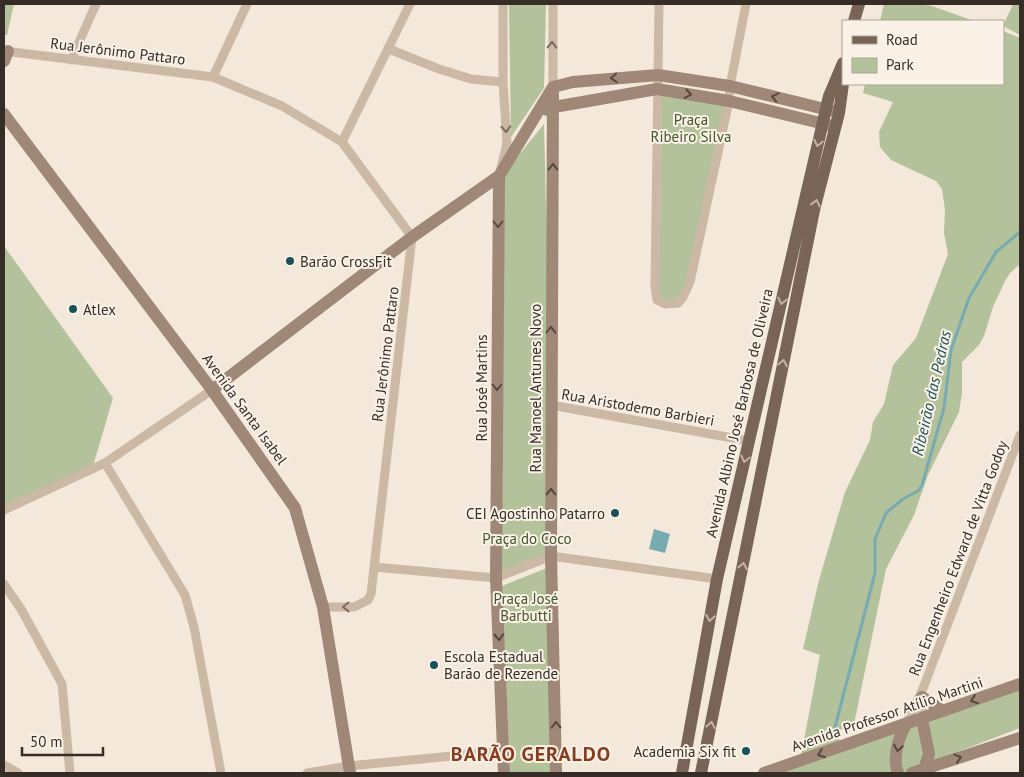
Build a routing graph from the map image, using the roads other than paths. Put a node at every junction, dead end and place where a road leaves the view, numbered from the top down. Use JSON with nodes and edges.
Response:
{"nodes":[{"id":1,"x":96,"y":4,"type":"edge"},
{"id":2,"x":247,"y":4,"type":"edge"},
{"id":3,"x":410,"y":4,"type":"edge"},
{"id":4,"x":503,"y":4,"type":"edge"},
{"id":5,"x":553,"y":4,"type":"edge"},
{"id":6,"x":659,"y":4,"type":"edge"},
{"id":7,"x":746,"y":4,"type":"edge"},
{"id":8,"x":859,"y":4,"type":"edge"},
{"id":9,"x":854,"y":20,"type":"edge"},
{"id":10,"x":389,"y":49,"type":"junction"},
{"id":11,"x":5,"y":54,"type":"edge"},
{"id":12,"x":71,"y":60,"type":"junction"},
{"id":13,"x":842,"y":65,"type":"edge"},
{"id":14,"x":658,"y":75,"type":"junction"},
{"id":15,"x":213,"y":77,"type":"junction"},
{"id":16,"x":504,"y":82,"type":"junction"},
{"id":17,"x":843,"y":85,"type":"edge"},
{"id":18,"x":730,"y":86,"type":"junction"},
{"id":19,"x":553,"y":87,"type":"junction"},
{"id":20,"x":657,"y":89,"type":"junction"},
{"id":21,"x":729,"y":101,"type":"junction"},
{"id":22,"x":554,"y":107,"type":"junction"},
{"id":23,"x":826,"y":109,"type":"junction"},
{"id":24,"x":839,"y":113,"type":"junction"},
{"id":25,"x":4,"y":114,"type":"edge"},
{"id":26,"x":537,"y":114,"type":"junction"},
{"id":27,"x":822,"y":124,"type":"junction"},
{"id":28,"x":836,"y":127,"type":"junction"},
{"id":29,"x":342,"y":142,"type":"junction"},
{"id":30,"x":499,"y":176,"type":"junction"},
{"id":31,"x":412,"y":237,"type":"junction"},
{"id":32,"x":212,"y":390,"type":"junction"},
{"id":33,"x":551,"y":405,"type":"junction"},
{"id":34,"x":1020,"y":435,"type":"edge"},
{"id":35,"x":750,"y":441,"type":"junction"},
{"id":36,"x":105,"y":463,"type":"junction"},
{"id":37,"x":4,"y":510,"type":"edge"},
{"id":38,"x":552,"y":556,"type":"junction"},
{"id":39,"x":374,"y":567,"type":"junction"},
{"id":40,"x":496,"y":578,"type":"junction"},
{"id":41,"x":717,"y":579,"type":"junction"},
{"id":42,"x":4,"y":584,"type":"edge"},
{"id":43,"x":323,"y":607,"type":"junction"},
{"id":44,"x":1020,"y":684,"type":"edge"},
{"id":45,"x":922,"y":694,"type":"junction"},
{"id":46,"x":943,"y":711,"type":"junction"},
{"id":47,"x":922,"y":718,"type":"junction"},
{"id":48,"x":906,"y":724,"type":"junction"},
{"id":49,"x":1020,"y":738,"type":"edge"},
{"id":50,"x":504,"y":751,"type":"junction"},
{"id":51,"x":4,"y":765,"type":"edge"},
{"id":52,"x":349,"y":770,"type":"edge"},
{"id":53,"x":918,"y":771,"type":"edge"},
{"id":54,"x":18,"y":773,"type":"edge"},
{"id":55,"x":70,"y":773,"type":"edge"},
{"id":56,"x":221,"y":773,"type":"edge"},
{"id":57,"x":307,"y":773,"type":"edge"},
{"id":58,"x":504,"y":773,"type":"edge"},
{"id":59,"x":556,"y":773,"type":"edge"},
{"id":60,"x":682,"y":773,"type":"edge"},
{"id":61,"x":701,"y":773,"type":"edge"},
{"id":62,"x":764,"y":773,"type":"edge"},
{"id":63,"x":898,"y":773,"type":"edge"}],
"edges":[{"from":1,"to":12,"type":"street"},
{"from":2,"to":15,"type":"street"},
{"from":3,"to":10,"type":"street"},
{"from":4,"to":16,"type":"street","name":"Rua José Martins"},
{"from":19,"to":5,"type":"street","name":"Rua Manoel Antunes Novo","one_way":true},
{"from":6,"to":14,"type":"street"},
{"from":7,"to":18,"type":"street"},
{"from":8,"to":9,"type":"main road"},
{"from":10,"to":16,"type":"street"},
{"from":10,"to":29,"type":"street"},
{"from":11,"to":12,"type":"street","name":"Rua Jerônimo Pattaro"},
{"from":12,"to":15,"type":"street","name":"Rua Jerônimo Pattaro"},
{"from":13,"to":23,"type":"main road","name":"Avenida Albino José Barbosa de Oliveira"},
{"from":14,"to":18,"type":"street"},
{"from":14,"to":19,"type":"street","one_way":true},
{"from":14,"to":20,"type":"street"},
{"from":15,"to":29,"type":"street","name":"Rua Jerônimo Pattaro"},
{"from":16,"to":30,"type":"street","name":"Rua José Martins","one_way":true},
{"from":17,"to":24,"type":"main road","name":"Avenida Albino José Barbosa de Oliveira"},
{"from":18,"to":21,"type":"street"},
{"from":23,"to":18,"type":"street","one_way":true},
{"from":19,"to":22,"type":"street","name":"Rua Manoel Antunes Novo"},
{"from":19,"to":26,"type":"street"},
{"from":20,"to":21,"type":"street","one_way":true},
{"from":20,"to":21,"type":"street"},
{"from":20,"to":22,"type":"street"},
{"from":21,"to":27,"type":"street"},
{"from":22,"to":26,"type":"street"},
{"from":33,"to":22,"type":"street","name":"Rua Manoel Antunes Novo","one_way":true},
{"from":23,"to":24,"type":"street"},
{"from":23,"to":27,"type":"main road","name":"Avenida Albino José Barbosa de Oliveira"},
{"from":24,"to":28,"type":"main road","name":"Avenida Albino José Barbosa de Oliveira"},
{"from":25,"to":32,"type":"street","name":"Avenida Santa Isabel"},
{"from":26,"to":30,"type":"street"},
{"from":27,"to":28,"type":"street"},
{"from":27,"to":35,"type":"main road","name":"Avenida Albino José Barbosa de Oliveira","one_way":true},
{"from":61,"to":28,"type":"main road","name":"Avenida Albino José Barbosa de Oliveira","one_way":true},
{"from":29,"to":31,"type":"street","name":"Rua Jerônimo Pattaro"},
{"from":30,"to":31,"type":"street"},
{"from":30,"to":40,"type":"street","name":"Rua José Martins","one_way":true},
{"from":31,"to":32,"type":"street"},
{"from":31,"to":39,"type":"street","name":"Rua Jerônimo Pattaro"},
{"from":32,"to":36,"type":"street"},
{"from":32,"to":43,"type":"street","name":"Avenida Santa Isabel"},
{"from":33,"to":35,"type":"street","name":"Rua Aristodemo Barbieri"},
{"from":38,"to":33,"type":"street","name":"Rua Manoel Antunes Novo","one_way":true},
{"from":34,"to":45,"type":"street","name":"Rua Engenheiro Edward de Vitta Godoy"},
{"from":35,"to":41,"type":"main road","name":"Avenida Albino José Barbosa de Oliveira","one_way":true},
{"from":36,"to":37,"type":"street"},
{"from":36,"to":56,"type":"street"},
{"from":38,"to":40,"type":"street"},
{"from":38,"to":41,"type":"street"},
{"from":59,"to":38,"type":"street","name":"Rua Manoel Antunes Novo","one_way":true},
{"from":39,"to":40,"type":"street"},
{"from":39,"to":43,"type":"street","name":"Rua Jerônimo Pattaro","one_way":true},
{"from":40,"to":50,"type":"street","name":"Rua José Martins","one_way":true},
{"from":41,"to":60,"type":"main road","name":"Avenida Albino José Barbosa de Oliveira","one_way":true},
{"from":42,"to":55,"type":"street"},
{"from":43,"to":52,"type":"street","name":"Avenida Santa Isabel"},
{"from":44,"to":46,"type":"street","name":"Avenida Professor Atílio Martini","one_way":true},
{"from":45,"to":46,"type":"street"},
{"from":45,"to":47,"type":"street","name":"Rua Engenheiro Edward de Vitta Godoy"},
{"from":45,"to":48,"type":"street","name":"Rua Engenheiro Edward de Vitta Godoy"},
{"from":46,"to":47,"type":"street","name":"Avenida Professor Atílio Martini"},
{"from":47,"to":48,"type":"street","name":"Avenida Professor Atílio Martini"},
{"from":47,"to":53,"type":"street"},
{"from":48,"to":62,"type":"street","name":"Avenida Professor Atílio Martini","one_way":true},
{"from":48,"to":63,"type":"street","one_way":true},
{"from":53,"to":49,"type":"street","one_way":true},
{"from":50,"to":52,"type":"street"},
{"from":50,"to":58,"type":"street","name":"Rua José Martins"},
{"from":51,"to":54,"type":"street"},
{"from":52,"to":57,"type":"street"}]}
